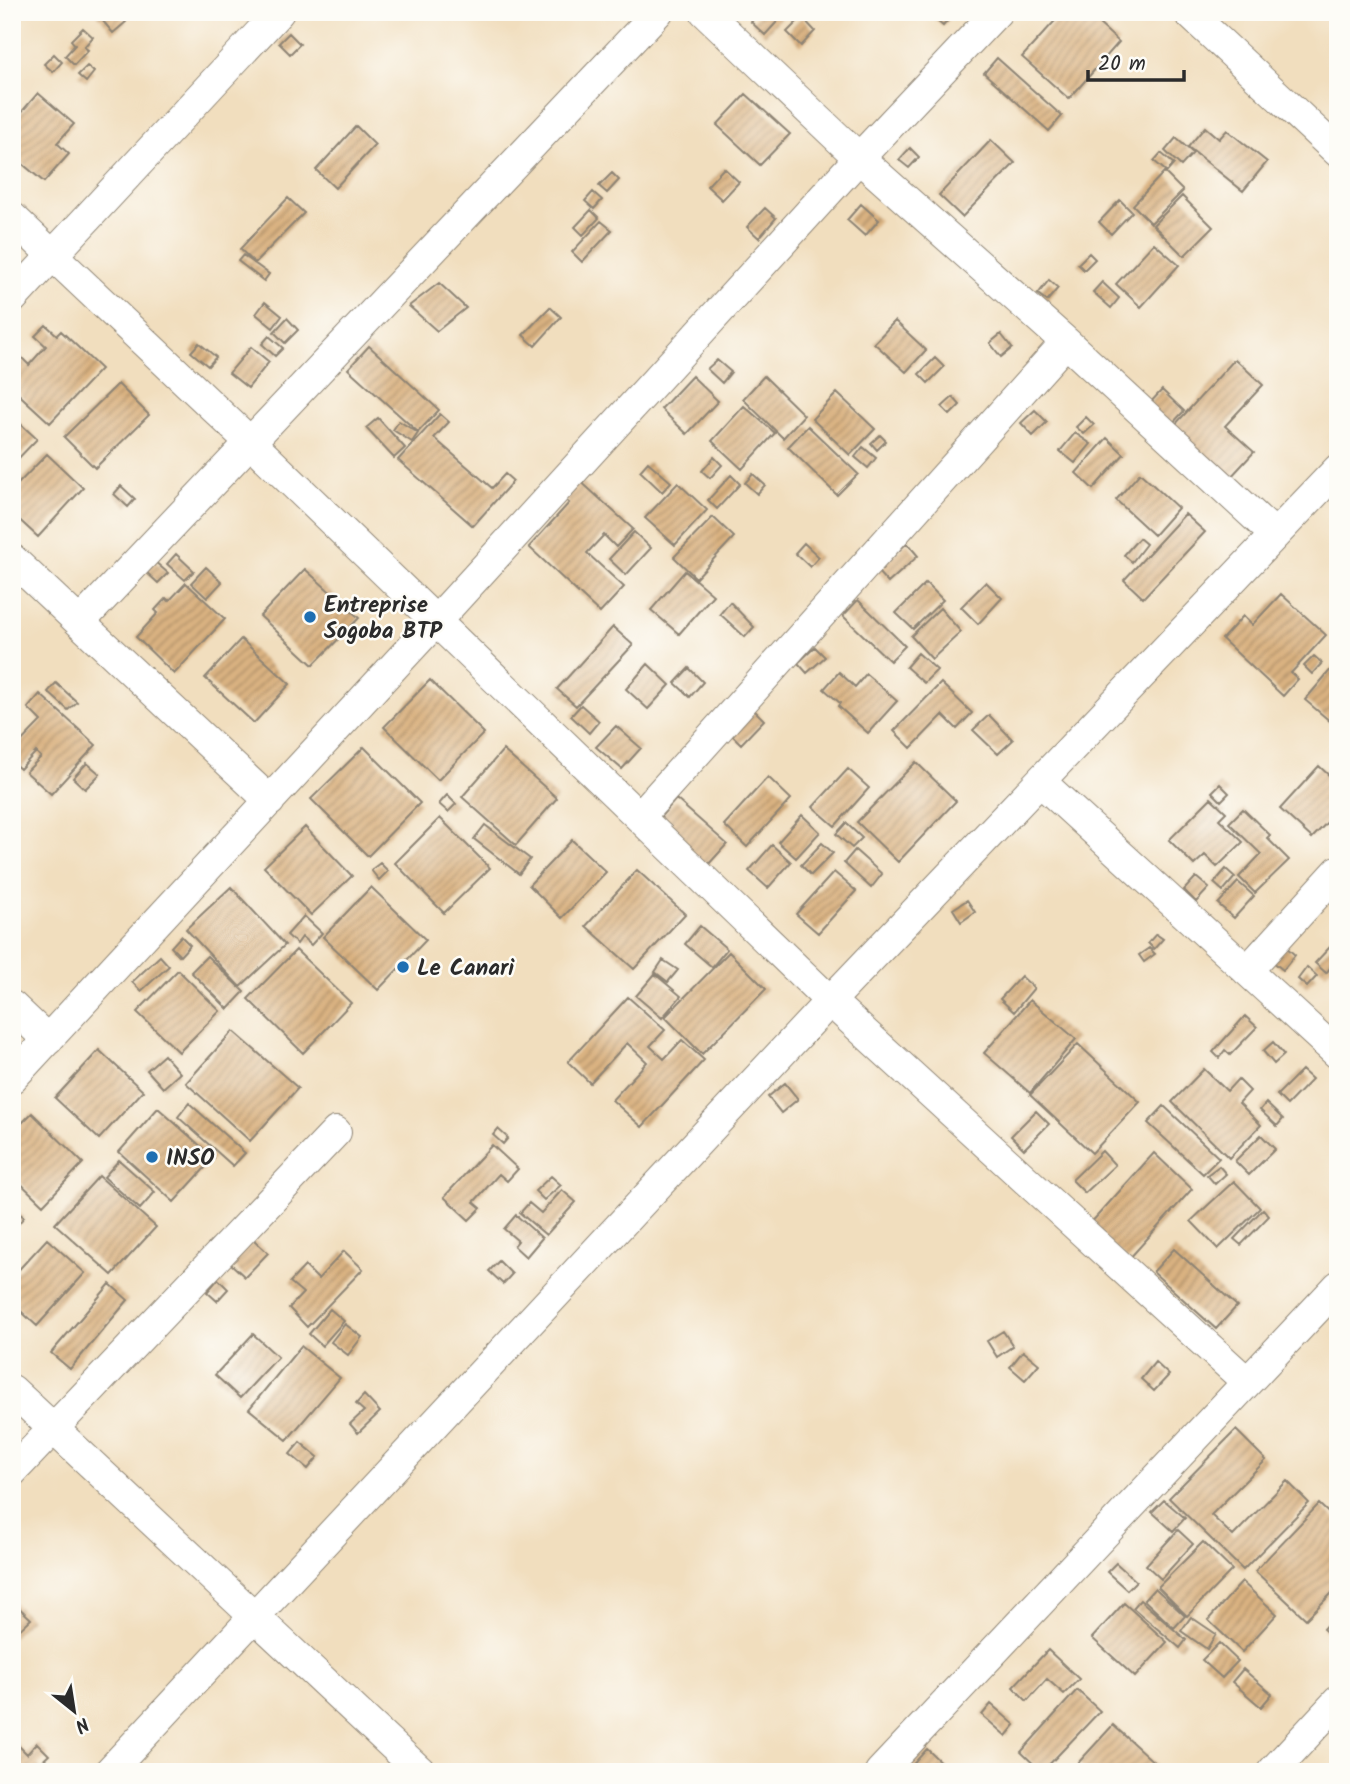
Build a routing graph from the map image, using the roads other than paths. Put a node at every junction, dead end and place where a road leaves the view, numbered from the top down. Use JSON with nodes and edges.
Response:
{"nodes":[{"id":1,"x":279,"y":12,"type":"edge"},
{"id":2,"x":658,"y":12,"type":"edge"},
{"id":3,"x":705,"y":12,"type":"edge"},
{"id":4,"x":997,"y":12,"type":"edge"},
{"id":5,"x":1188,"y":12,"type":"edge"},
{"id":6,"x":1338,"y":152,"type":"edge"},
{"id":7,"x":859,"y":158,"type":"junction"},
{"id":8,"x":12,"y":217,"type":"edge"},
{"id":9,"x":52,"y":255,"type":"junction"},
{"id":10,"x":12,"y":299,"type":"edge"},
{"id":11,"x":1066,"y":342,"type":"junction"},
{"id":12,"x":250,"y":442,"type":"junction"},
{"id":13,"x":1338,"y":469,"type":"edge"},
{"id":14,"x":1275,"y":535,"type":"junction"},
{"id":15,"x":12,"y":559,"type":"edge"},
{"id":16,"x":436,"y":621,"type":"junction"},
{"id":17,"x":80,"y":622,"type":"junction"},
{"id":18,"x":1041,"y":782,"type":"junction"},
{"id":19,"x":270,"y":801,"type":"junction"},
{"id":20,"x":639,"y":817,"type":"junction"},
{"id":21,"x":1338,"y":871,"type":"edge"},
{"id":22,"x":1247,"y":971,"type":"junction"},
{"id":23,"x":830,"y":1001,"type":"junction"},
{"id":24,"x":12,"y":1006,"type":"edge"},
{"id":25,"x":48,"y":1040,"type":"junction"},
{"id":26,"x":1338,"y":1054,"type":"edge"},
{"id":27,"x":12,"y":1078,"type":"edge"},
{"id":28,"x":336,"y":1132,"type":"dead end"},
{"id":29,"x":1338,"y":1286,"type":"edge"},
{"id":30,"x":1247,"y":1382,"type":"junction"},
{"id":31,"x":12,"y":1390,"type":"edge"},
{"id":32,"x":53,"y":1429,"type":"junction"},
{"id":33,"x":12,"y":1472,"type":"edge"},
{"id":34,"x":256,"y":1615,"type":"junction"},
{"id":35,"x":1333,"y":1716,"type":"edge"},
{"id":36,"x":109,"y":1772,"type":"edge"},
{"id":37,"x":421,"y":1772,"type":"edge"},
{"id":38,"x":880,"y":1772,"type":"edge"},
{"id":39,"x":1272,"y":1772,"type":"edge"}],
"edges":[{"from":1,"to":9,"type":"street"},
{"from":2,"to":12,"type":"street"},
{"from":3,"to":7,"type":"street"},
{"from":4,"to":7,"type":"street"},
{"from":5,"to":6,"type":"street"},
{"from":7,"to":11,"type":"street"},
{"from":7,"to":16,"type":"street"},
{"from":8,"to":9,"type":"street"},
{"from":9,"to":10,"type":"street"},
{"from":9,"to":12,"type":"street"},
{"from":11,"to":14,"type":"street"},
{"from":11,"to":20,"type":"street"},
{"from":12,"to":16,"type":"street"},
{"from":12,"to":17,"type":"street"},
{"from":13,"to":14,"type":"street"},
{"from":14,"to":18,"type":"street"},
{"from":15,"to":17,"type":"street"},
{"from":16,"to":19,"type":"street"},
{"from":16,"to":20,"type":"street"},
{"from":17,"to":19,"type":"street"},
{"from":18,"to":22,"type":"street"},
{"from":18,"to":23,"type":"street"},
{"from":19,"to":25,"type":"street"},
{"from":20,"to":23,"type":"street"},
{"from":21,"to":22,"type":"street"},
{"from":22,"to":26,"type":"street"},
{"from":23,"to":30,"type":"street"},
{"from":23,"to":34,"type":"street"},
{"from":24,"to":25,"type":"street"},
{"from":25,"to":27,"type":"street"},
{"from":28,"to":32,"type":"street"},
{"from":29,"to":30,"type":"street"},
{"from":30,"to":38,"type":"street"},
{"from":31,"to":32,"type":"street"},
{"from":32,"to":33,"type":"street"},
{"from":32,"to":34,"type":"street"},
{"from":34,"to":36,"type":"street"},
{"from":34,"to":37,"type":"street"},
{"from":35,"to":39,"type":"street"}]}
